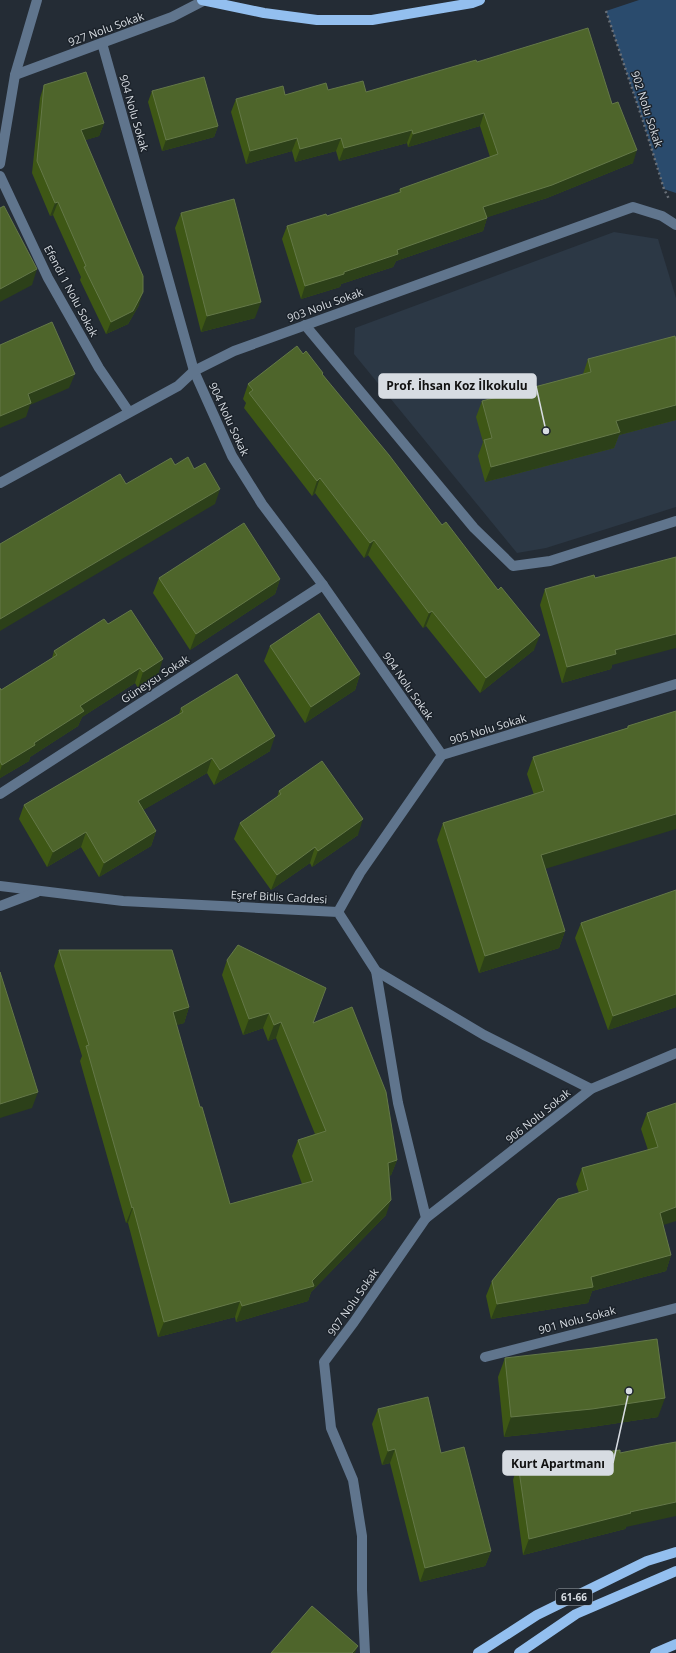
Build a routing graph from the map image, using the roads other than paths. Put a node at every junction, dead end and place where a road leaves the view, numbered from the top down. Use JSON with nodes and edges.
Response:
{"nodes":[{"id":1,"x":37,"y":0,"type":"edge"},
{"id":2,"x":203,"y":0,"type":"edge"},
{"id":3,"x":480,"y":0,"type":"edge"},
{"id":4,"x":102,"y":43,"type":"junction"},
{"id":5,"x":15,"y":75,"type":"junction"},
{"id":6,"x":0,"y":164,"type":"edge"},
{"id":7,"x":0,"y":176,"type":"edge"},
{"id":8,"x":676,"y":225,"type":"edge"},
{"id":9,"x":305,"y":325,"type":"junction"},
{"id":10,"x":194,"y":371,"type":"junction"},
{"id":11,"x":129,"y":412,"type":"junction"},
{"id":12,"x":0,"y":483,"type":"edge"},
{"id":13,"x":676,"y":521,"type":"edge"},
{"id":14,"x":323,"y":585,"type":"junction"},
{"id":15,"x":676,"y":684,"type":"edge"},
{"id":16,"x":442,"y":755,"type":"junction"},
{"id":17,"x":0,"y":794,"type":"edge"},
{"id":18,"x":0,"y":886,"type":"edge"},
{"id":19,"x":39,"y":892,"type":"junction"},
{"id":20,"x":0,"y":906,"type":"edge"},
{"id":21,"x":338,"y":912,"type":"junction"},
{"id":22,"x":376,"y":971,"type":"junction"},
{"id":23,"x":676,"y":1054,"type":"edge"},
{"id":24,"x":591,"y":1089,"type":"junction"},
{"id":25,"x":426,"y":1218,"type":"junction"},
{"id":26,"x":676,"y":1308,"type":"edge"},
{"id":27,"x":485,"y":1357,"type":"dead end"},
{"id":28,"x":676,"y":1552,"type":"edge"},
{"id":29,"x":676,"y":1571,"type":"edge"},
{"id":30,"x":676,"y":1644,"type":"edge"},
{"id":31,"x":365,"y":1653,"type":"edge"},
{"id":32,"x":478,"y":1653,"type":"edge"},
{"id":33,"x":519,"y":1653,"type":"edge"},
{"id":34,"x":655,"y":1653,"type":"edge"}],
"edges":[{"from":1,"to":5,"type":"street"},
{"from":2,"to":3,"type":"main road"},
{"from":2,"to":4,"type":"street","name":"927 Nolu Sokak"},
{"from":4,"to":5,"type":"street","name":"927 Nolu Sokak"},
{"from":4,"to":10,"type":"street","name":"904 Nolu Sokak"},
{"from":5,"to":6,"type":"street"},
{"from":7,"to":11,"type":"street","name":"Efendi 1 Nolu Sokak"},
{"from":8,"to":9,"type":"street","name":"903 Nolu Sokak"},
{"from":9,"to":10,"type":"street","name":"903 Nolu Sokak"},
{"from":9,"to":13,"type":"street"},
{"from":10,"to":11,"type":"street","name":"903 Nolu Sokak"},
{"from":10,"to":14,"type":"street","name":"904 Nolu Sokak"},
{"from":11,"to":12,"type":"street","name":"903 Nolu Sokak"},
{"from":14,"to":16,"type":"street","name":"904 Nolu Sokak"},
{"from":14,"to":17,"type":"street","name":"Güneysu Sokak"},
{"from":15,"to":16,"type":"street","name":"905 Nolu Sokak"},
{"from":16,"to":21,"type":"street","name":"905 Nolu Sokak"},
{"from":18,"to":19,"type":"street","name":"Eşref Bitlis Caddesi"},
{"from":19,"to":20,"type":"street"},
{"from":19,"to":21,"type":"street","name":"Eşref Bitlis Caddesi"},
{"from":21,"to":22,"type":"street","name":"Eşref Bitlis Caddesi"},
{"from":22,"to":24,"type":"street","name":"Eşref Bitlis Caddesi"},
{"from":22,"to":25,"type":"street"},
{"from":23,"to":24,"type":"street","name":"906 Nolu Sokak"},
{"from":24,"to":25,"type":"street","name":"906 Nolu Sokak"},
{"from":25,"to":31,"type":"street","name":"907 Nolu Sokak"},
{"from":26,"to":27,"type":"street","name":"901 Nolu Sokak"},
{"from":28,"to":32,"type":"main road","number":"61-66"},
{"from":29,"to":33,"type":"main road","number":"61-66"},
{"from":30,"to":34,"type":"main road"}]}
